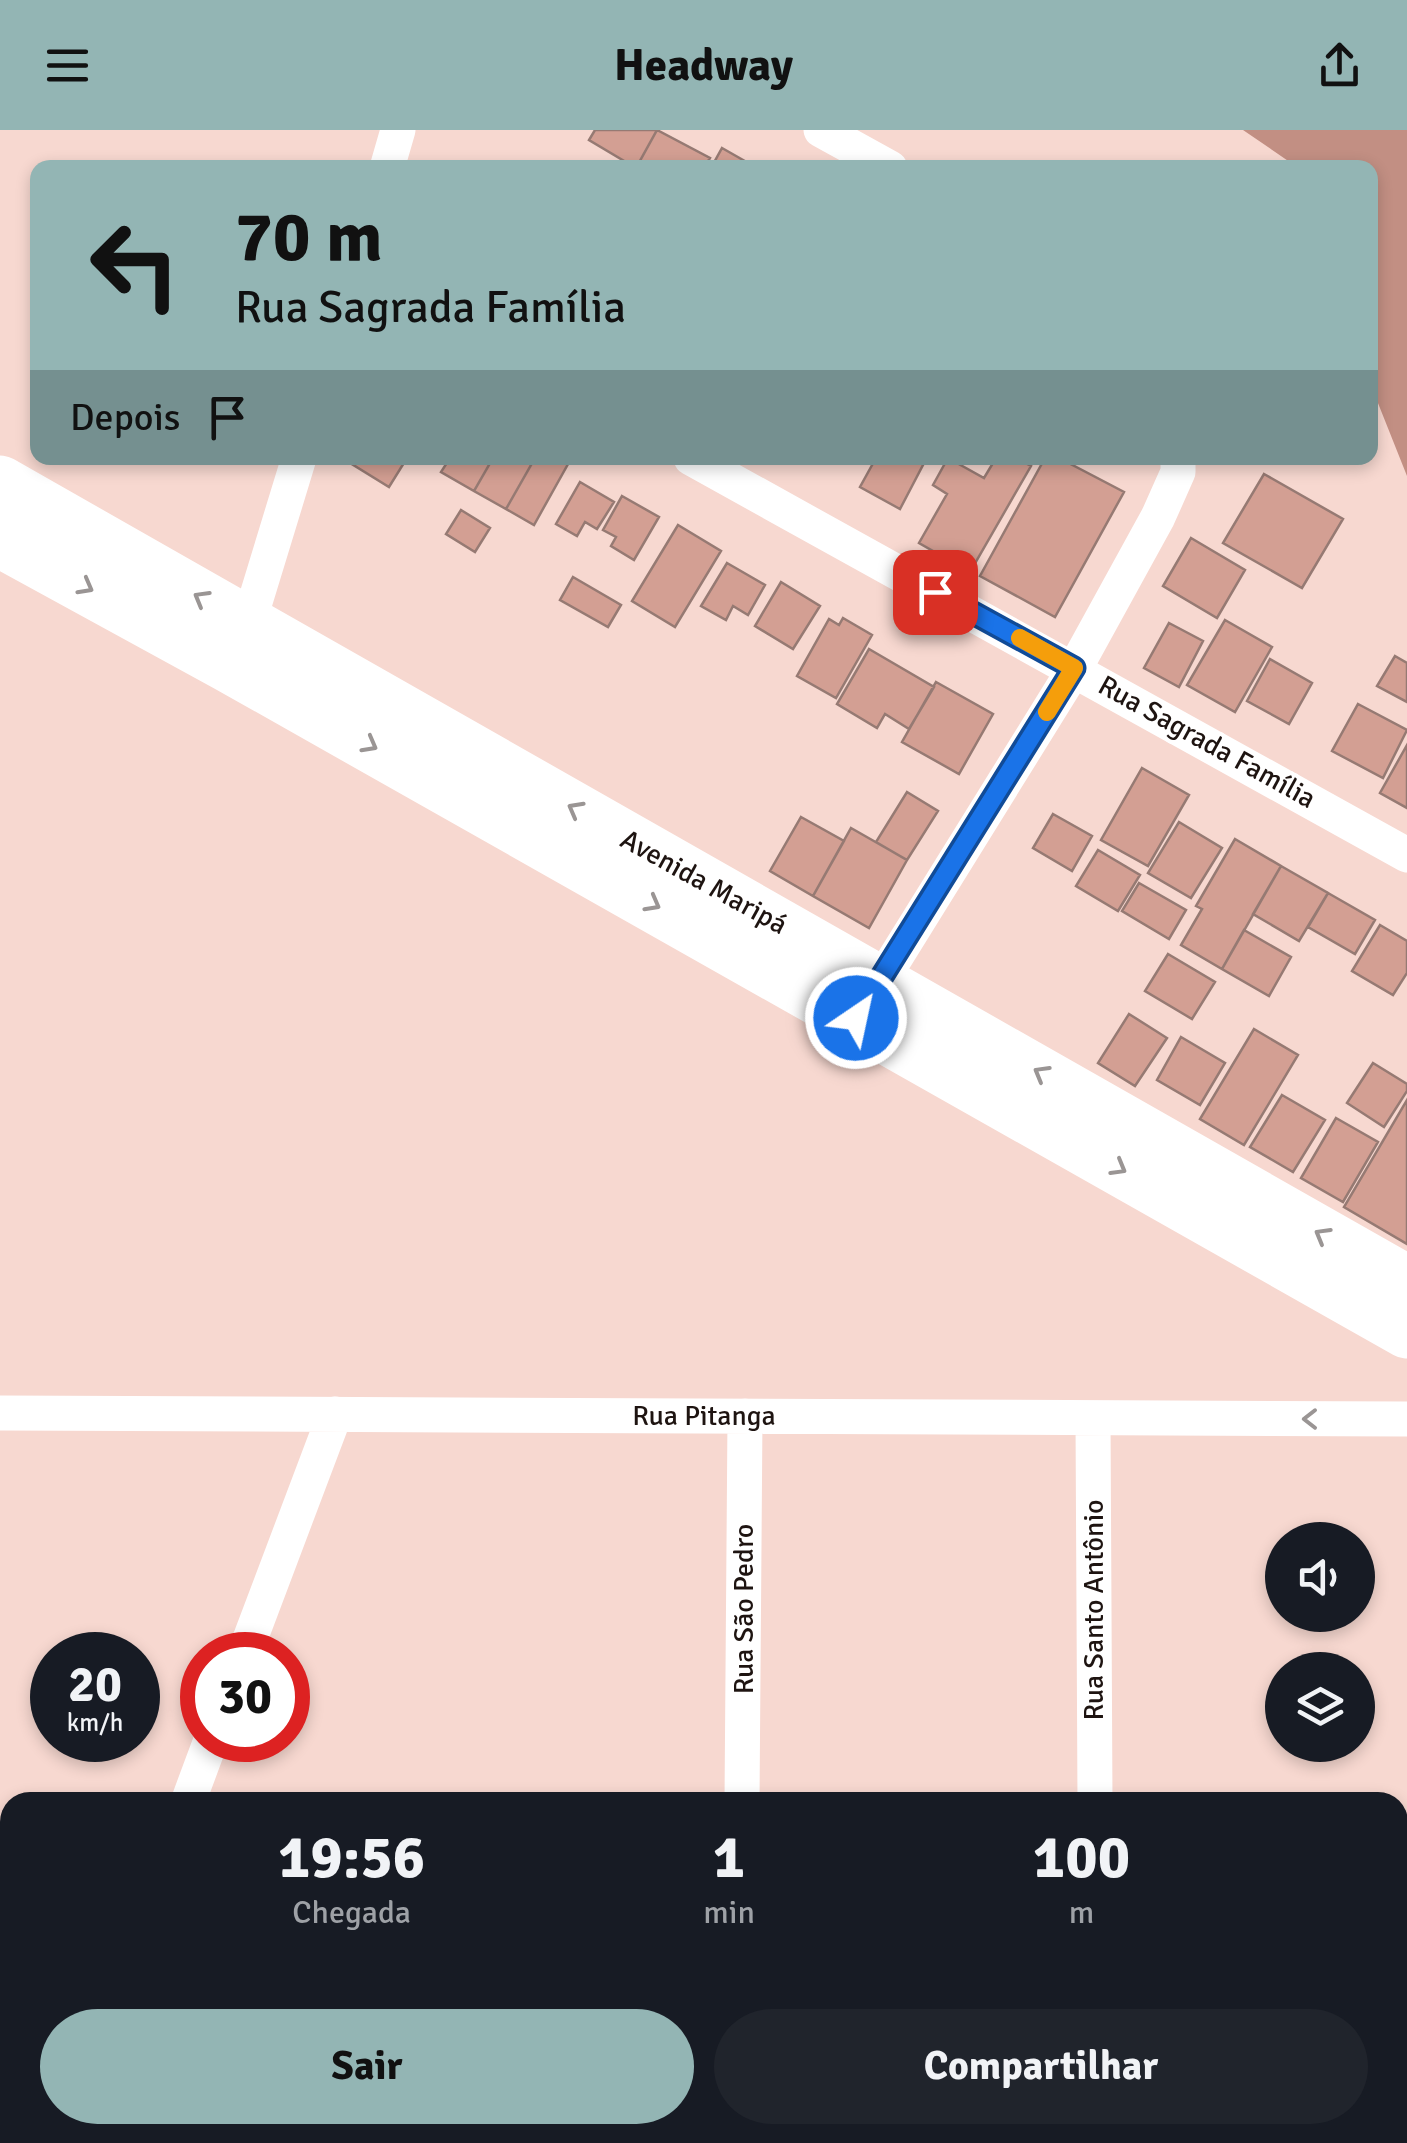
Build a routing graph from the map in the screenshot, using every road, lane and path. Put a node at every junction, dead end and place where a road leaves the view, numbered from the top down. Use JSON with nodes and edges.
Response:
{"nodes":[{"id":1,"x":398,"y":130,"type":"edge"},
{"id":2,"x":821,"y":130,"type":"edge"},
{"id":3,"x":389,"y":160,"type":"edge"},
{"id":4,"x":875,"y":160,"type":"edge"},
{"id":5,"x":297,"y":465,"type":"edge"},
{"id":6,"x":704,"y":465,"type":"edge"},
{"id":7,"x":1178,"y":465,"type":"edge"},
{"id":8,"x":0,"y":482,"type":"edge"},
{"id":9,"x":0,"y":540,"type":"edge"},
{"id":10,"x":238,"y":645,"type":"junction"},
{"id":11,"x":1074,"y":668,"type":"junction"},
{"id":12,"x":1407,"y":855,"type":"edge"},
{"id":13,"x":868,"y":1000,"type":"junction"},
{"id":14,"x":1407,"y":1283,"type":"edge"},
{"id":15,"x":1407,"y":1331,"type":"edge"},
{"id":16,"x":336,"y":1414,"type":"junction"},
{"id":17,"x":745,"y":1416,"type":"junction"},
{"id":18,"x":2,"y":1418,"type":"edge"},
{"id":19,"x":1093,"y":1418,"type":"junction"},
{"id":20,"x":1407,"y":1419,"type":"edge"},
{"id":21,"x":253,"y":1632,"type":"edge"},
{"id":22,"x":203,"y":1762,"type":"edge"},
{"id":23,"x":192,"y":1792,"type":"edge"},
{"id":24,"x":742,"y":1792,"type":"edge"},
{"id":25,"x":1094,"y":1792,"type":"edge"}],
"edges":[{"from":1,"to":3,"type":"street"},
{"from":2,"to":4,"type":"street"},
{"from":5,"to":10,"type":"street"},
{"from":6,"to":11,"type":"street","name":"Rua Sagrada Família"},
{"from":7,"to":11,"type":"street"},
{"from":10,"to":8,"type":"main road","name":"Avenida Maripá","one_way":true},
{"from":9,"to":10,"type":"main road","name":"Avenida Maripá","one_way":true},
{"from":10,"to":13,"type":"main road","name":"Avenida Maripá"},
{"from":11,"to":12,"type":"street","name":"Rua Sagrada Família"},
{"from":11,"to":13,"type":"street"},
{"from":14,"to":13,"type":"main road","name":"Avenida Maripá","one_way":true},
{"from":13,"to":15,"type":"main road","name":"Avenida Maripá","one_way":true},
{"from":16,"to":17,"type":"street","name":"Rua Pitanga"},
{"from":16,"to":18,"type":"street","name":"Rua Pitanga"},
{"from":16,"to":21,"type":"street"},
{"from":17,"to":19,"type":"street","name":"Rua Pitanga"},
{"from":17,"to":24,"type":"street","name":"Rua São Pedro"},
{"from":20,"to":19,"type":"street","name":"Rua Pitanga","one_way":true},
{"from":19,"to":25,"type":"street","name":"Rua Santo Antônio"},
{"from":22,"to":23,"type":"street"}]}
